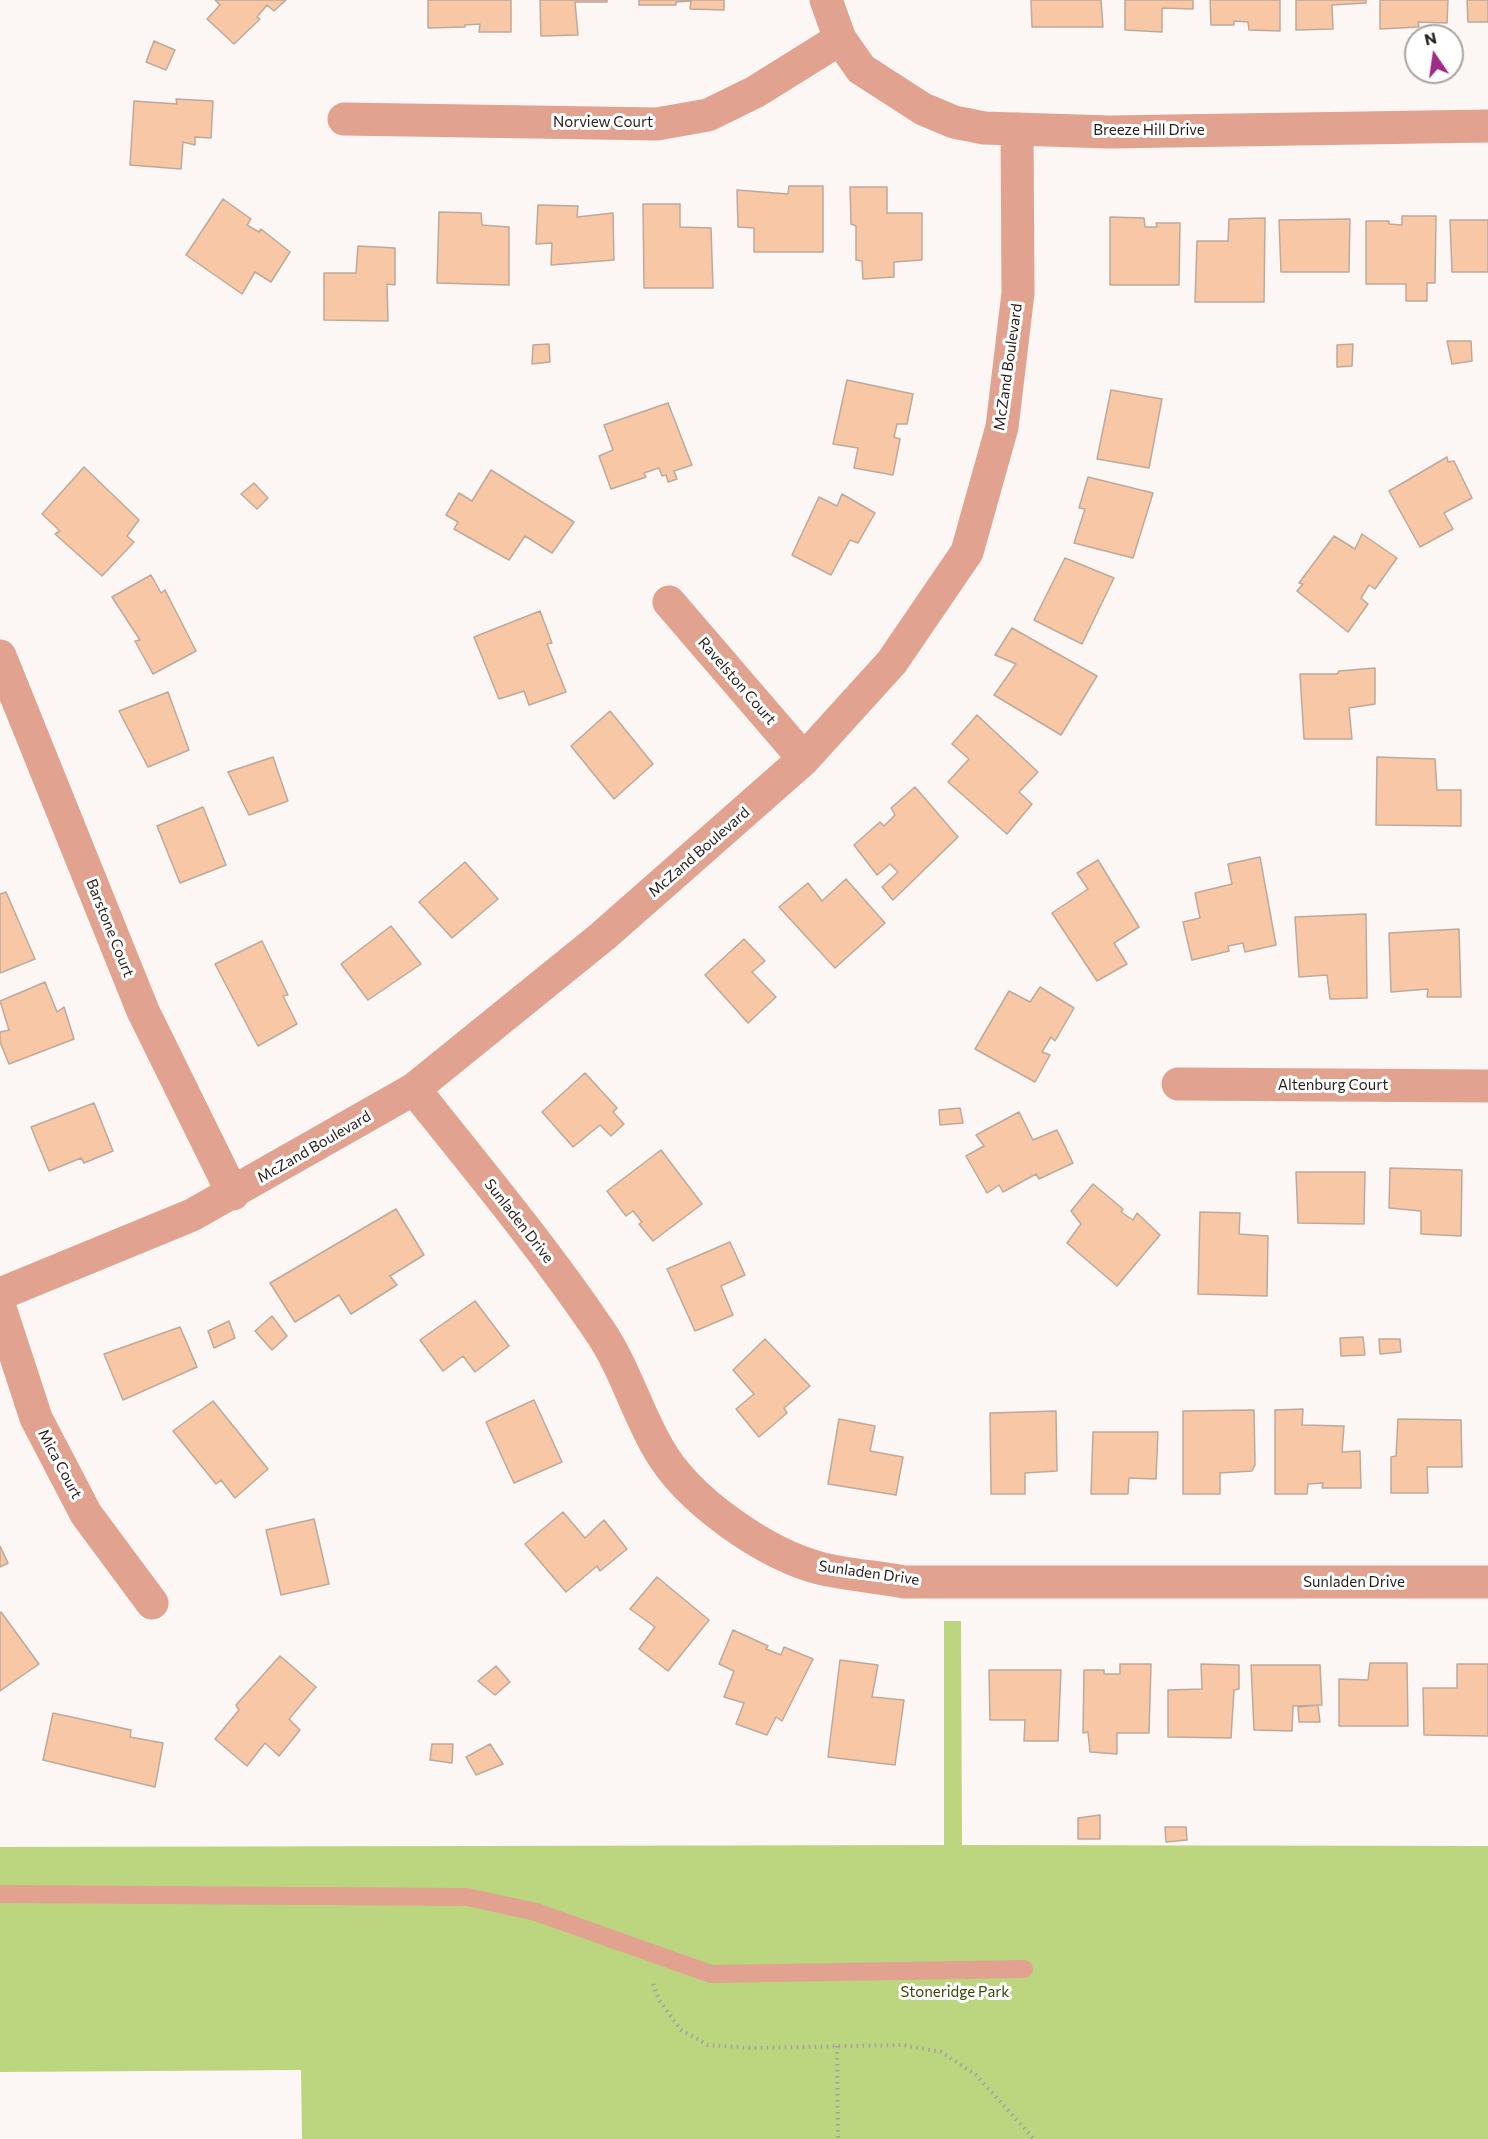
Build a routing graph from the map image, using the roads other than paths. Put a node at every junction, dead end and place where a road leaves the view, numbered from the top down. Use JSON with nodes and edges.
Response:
{"nodes":[{"id":1,"x":826,"y":0,"type":"edge"},
{"id":2,"x":840,"y":39,"type":"junction"},
{"id":3,"x":344,"y":119,"type":"dead end"},
{"id":4,"x":1488,"y":126,"type":"edge"},
{"id":5,"x":1017,"y":129,"type":"junction"},
{"id":6,"x":669,"y":602,"type":"dead end"},
{"id":7,"x":0,"y":656,"type":"edge"},
{"id":8,"x":804,"y":759,"type":"junction"},
{"id":9,"x":1178,"y":1084,"type":"dead end"},
{"id":10,"x":1488,"y":1086,"type":"edge"},
{"id":11,"x":414,"y":1089,"type":"junction"},
{"id":12,"x":233,"y":1194,"type":"junction"},
{"id":13,"x":0,"y":1294,"type":"edge"},
{"id":14,"x":0,"y":1308,"type":"edge"},
{"id":15,"x":1488,"y":1582,"type":"edge"},
{"id":16,"x":152,"y":1603,"type":"dead end"},
{"id":17,"x":0,"y":1894,"type":"edge"},
{"id":18,"x":1024,"y":1969,"type":"dead end"}],
"edges":[{"from":1,"to":2,"type":"street","name":"Breeze Hill Drive"},
{"from":2,"to":3,"type":"street","name":"Norview Court"},
{"from":2,"to":5,"type":"street","name":"Breeze Hill Drive"},
{"from":4,"to":5,"type":"street","name":"Breeze Hill Drive"},
{"from":5,"to":8,"type":"street","name":"McZand Boulevard"},
{"from":6,"to":8,"type":"street","name":"Ravelston Court"},
{"from":7,"to":12,"type":"street","name":"Barstone Court"},
{"from":8,"to":11,"type":"street","name":"McZand Boulevard"},
{"from":9,"to":10,"type":"street","name":"Altenburg Court"},
{"from":11,"to":12,"type":"street","name":"McZand Boulevard"},
{"from":11,"to":15,"type":"street","name":"Sunladen Drive"},
{"from":12,"to":13,"type":"street","name":"McZand Boulevard"},
{"from":14,"to":16,"type":"street","name":"Mica Court"},
{"from":17,"to":18,"type":"lane"}]}
